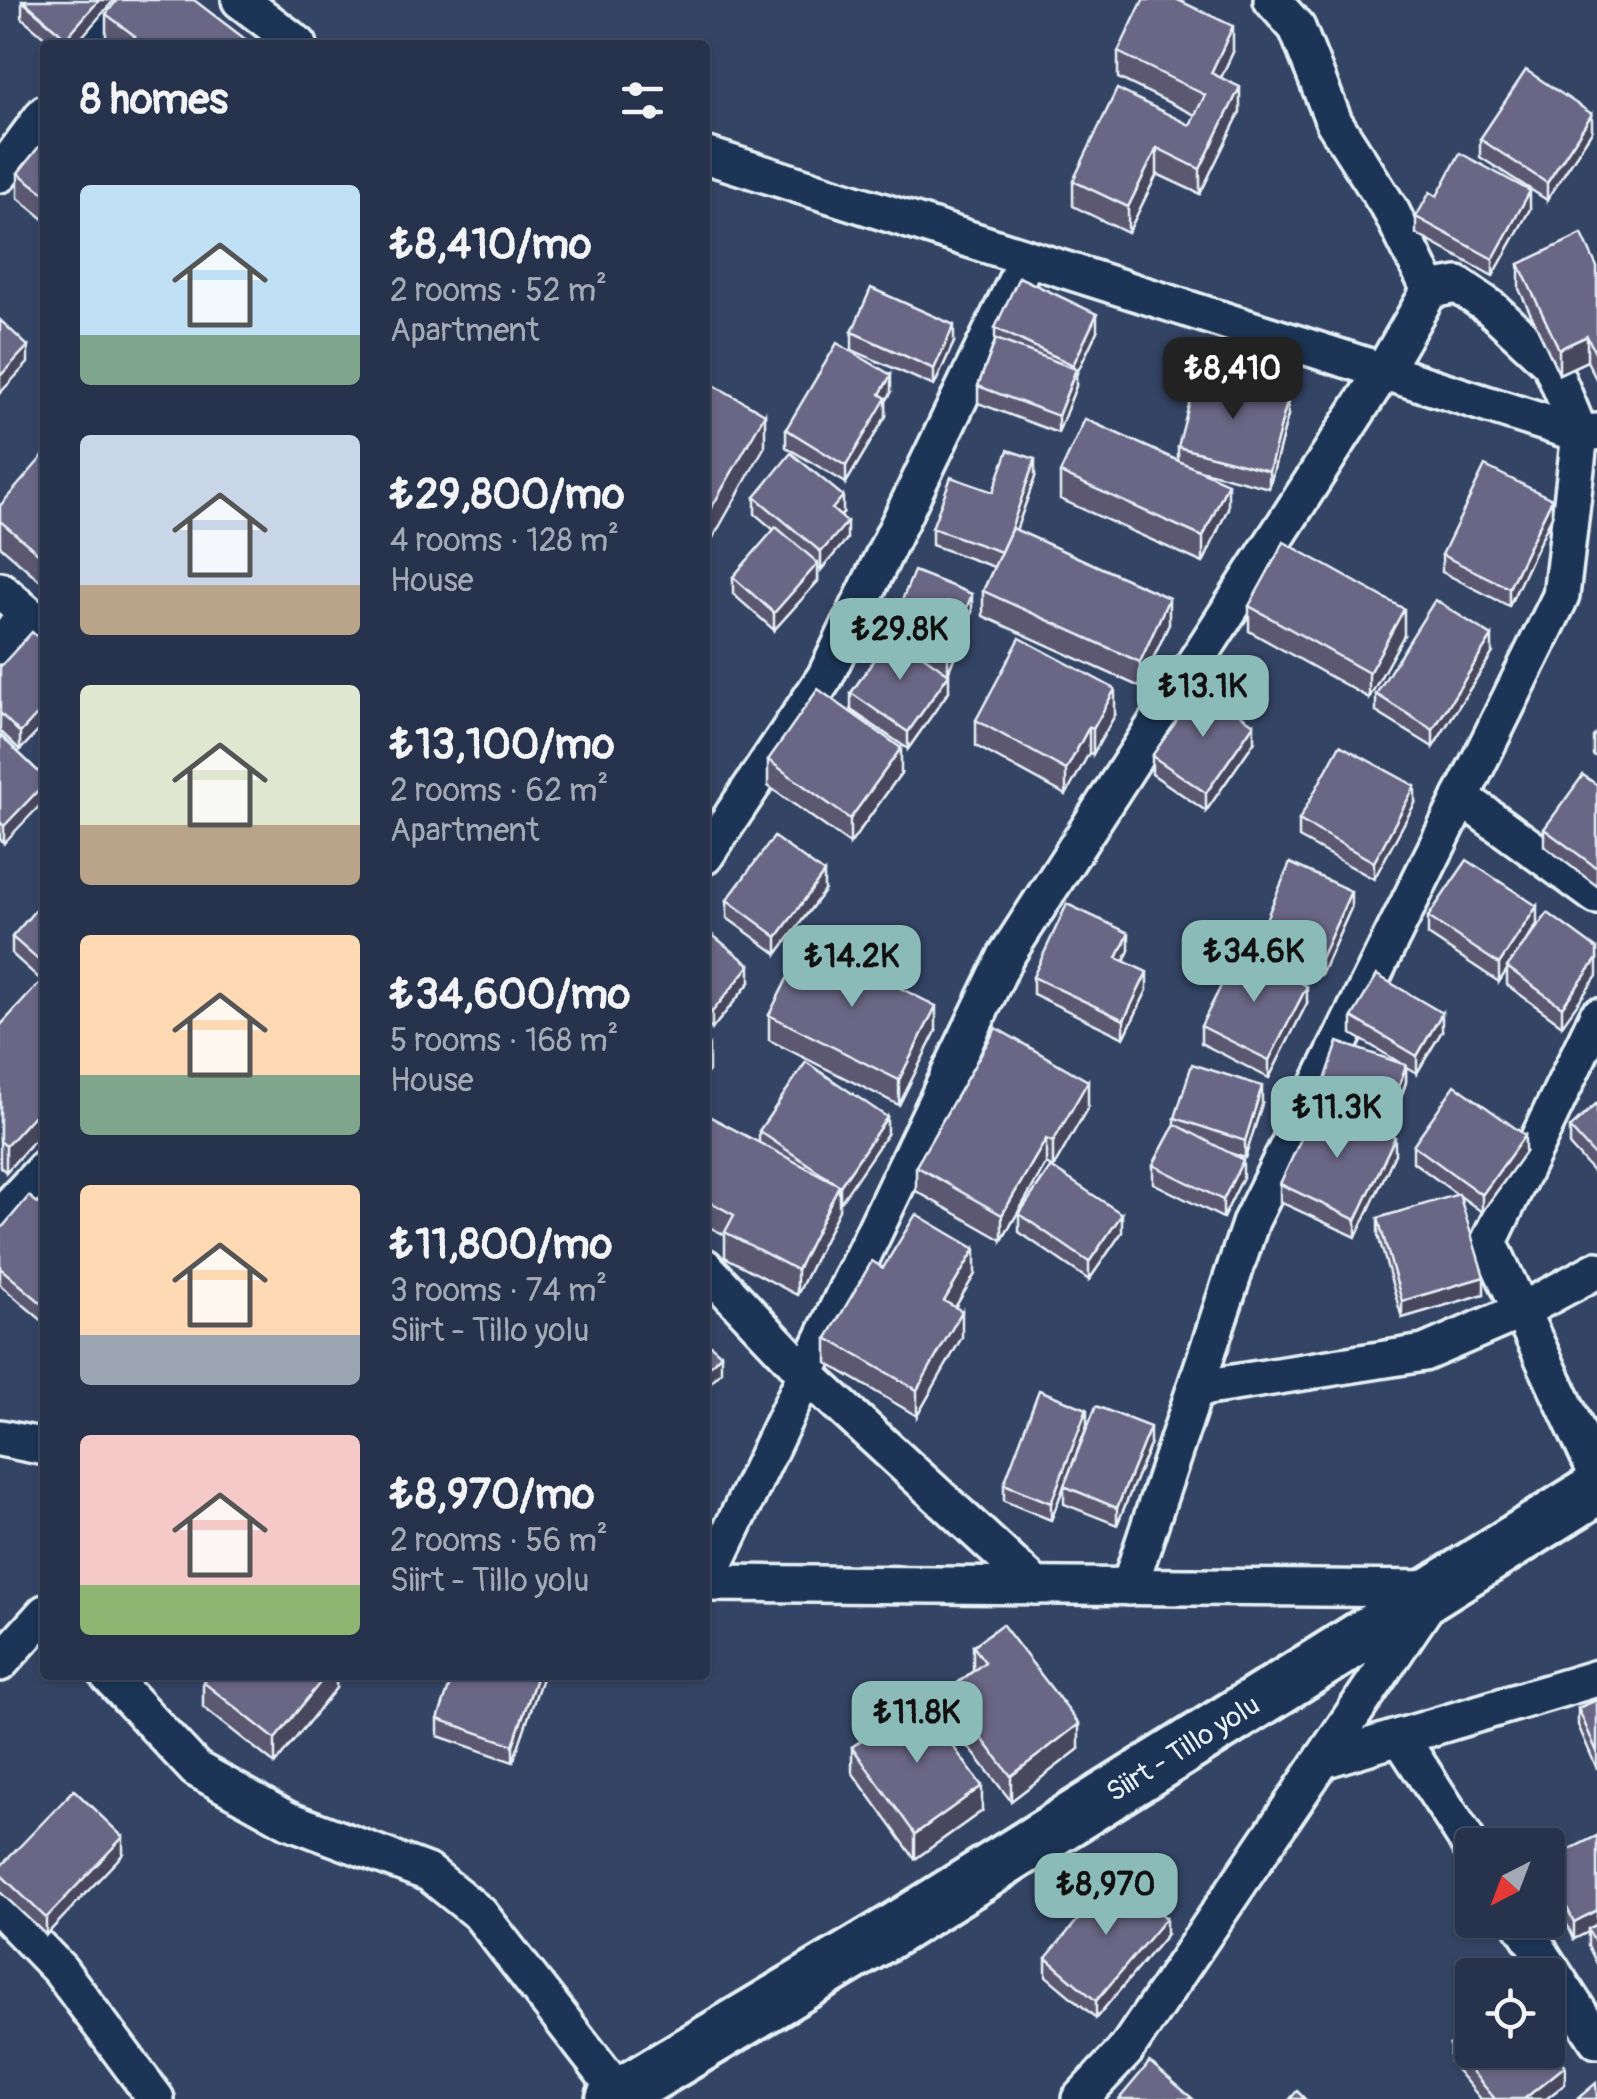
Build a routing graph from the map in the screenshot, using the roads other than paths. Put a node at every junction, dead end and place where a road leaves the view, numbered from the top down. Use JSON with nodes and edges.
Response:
{"nodes":[{"id":1,"x":128,"y":0,"type":"edge"},
{"id":2,"x":240,"y":0,"type":"edge"},
{"id":3,"x":1272,"y":0,"type":"edge"},
{"id":4,"x":99,"y":40,"type":"edge"},
{"id":5,"x":292,"y":40,"type":"edge"},
{"id":6,"x":40,"y":120,"type":"edge"},
{"id":7,"x":710,"y":156,"type":"edge"},
{"id":8,"x":0,"y":174,"type":"edge"},
{"id":9,"x":1027,"y":258,"type":"junction"},
{"id":10,"x":1430,"y":290,"type":"junction"},
{"id":11,"x":1382,"y":373,"type":"junction"},
{"id":12,"x":1588,"y":433,"type":"edge"},
{"id":13,"x":0,"y":590,"type":"edge"},
{"id":14,"x":36,"y":622,"type":"edge"},
{"id":15,"x":0,"y":646,"type":"edge"},
{"id":16,"x":1461,"y":797,"type":"junction"},
{"id":17,"x":710,"y":849,"type":"edge"},
{"id":18,"x":1597,"y":896,"type":"edge"},
{"id":19,"x":1597,"y":1016,"type":"edge"},
{"id":20,"x":40,"y":1173,"type":"edge"},
{"id":21,"x":0,"y":1216,"type":"edge"},
{"id":22,"x":1597,"y":1270,"type":"edge"},
{"id":23,"x":710,"y":1272,"type":"edge"},
{"id":24,"x":1521,"y":1311,"type":"junction"},
{"id":25,"x":806,"y":1374,"type":"junction"},
{"id":26,"x":1195,"y":1389,"type":"junction"},
{"id":27,"x":0,"y":1438,"type":"edge"},
{"id":28,"x":40,"y":1446,"type":"edge"},
{"id":29,"x":1597,"y":1474,"type":"edge"},
{"id":30,"x":1597,"y":1489,"type":"edge"},
{"id":31,"x":710,"y":1573,"type":"edge"},
{"id":32,"x":710,"y":1583,"type":"edge"},
{"id":33,"x":1036,"y":1586,"type":"junction"},
{"id":34,"x":1129,"y":1586,"type":"junction"},
{"id":35,"x":1438,"y":1589,"type":"junction"},
{"id":36,"x":40,"y":1619,"type":"edge"},
{"id":37,"x":0,"y":1663,"type":"edge"},
{"id":38,"x":1597,"y":1678,"type":"edge"},
{"id":39,"x":113,"y":1680,"type":"edge"},
{"id":40,"x":1400,"y":1737,"type":"junction"},
{"id":41,"x":1322,"y":1760,"type":"junction"},
{"id":42,"x":1459,"y":1828,"type":"edge"},
{"id":43,"x":0,"y":1908,"type":"edge"},
{"id":44,"x":1532,"y":1938,"type":"edge"},
{"id":45,"x":1597,"y":2040,"type":"edge"},
{"id":46,"x":616,"y":2097,"type":"edge"},
{"id":47,"x":156,"y":2099,"type":"edge"},
{"id":48,"x":1080,"y":2099,"type":"edge"}],
"edges":[{"from":1,"to":4,"type":"street"},
{"from":2,"to":5,"type":"street"},
{"from":3,"to":10,"type":"street"},
{"from":6,"to":8,"type":"street"},
{"from":7,"to":9,"type":"street"},
{"from":9,"to":11,"type":"street"},
{"from":9,"to":17,"type":"street"},
{"from":10,"to":11,"type":"street"},
{"from":10,"to":12,"type":"street"},
{"from":11,"to":12,"type":"street"},
{"from":11,"to":25,"type":"street"},
{"from":12,"to":16,"type":"street"},
{"from":13,"to":14,"type":"street"},
{"from":14,"to":15,"type":"street"},
{"from":16,"to":18,"type":"street"},
{"from":16,"to":26,"type":"street"},
{"from":19,"to":24,"type":"street"},
{"from":20,"to":21,"type":"street"},
{"from":22,"to":24,"type":"street"},
{"from":23,"to":25,"type":"street"},
{"from":24,"to":26,"type":"street"},
{"from":24,"to":29,"type":"street"},
{"from":25,"to":31,"type":"street"},
{"from":25,"to":33,"type":"street"},
{"from":26,"to":34,"type":"street"},
{"from":27,"to":28,"type":"street"},
{"from":30,"to":35,"type":"main road","name":"Siirt - Tillo yolu"},
{"from":32,"to":33,"type":"street"},
{"from":33,"to":34,"type":"street"},
{"from":34,"to":35,"type":"street"},
{"from":35,"to":41,"type":"street"},
{"from":35,"to":46,"type":"main road","name":"Siirt - Tillo yolu"},
{"from":36,"to":37,"type":"street"},
{"from":38,"to":40,"type":"street"},
{"from":39,"to":46,"type":"street"},
{"from":40,"to":41,"type":"street"},
{"from":40,"to":42,"type":"street"},
{"from":41,"to":48,"type":"street"},
{"from":43,"to":47,"type":"street"},
{"from":44,"to":45,"type":"street"}]}
